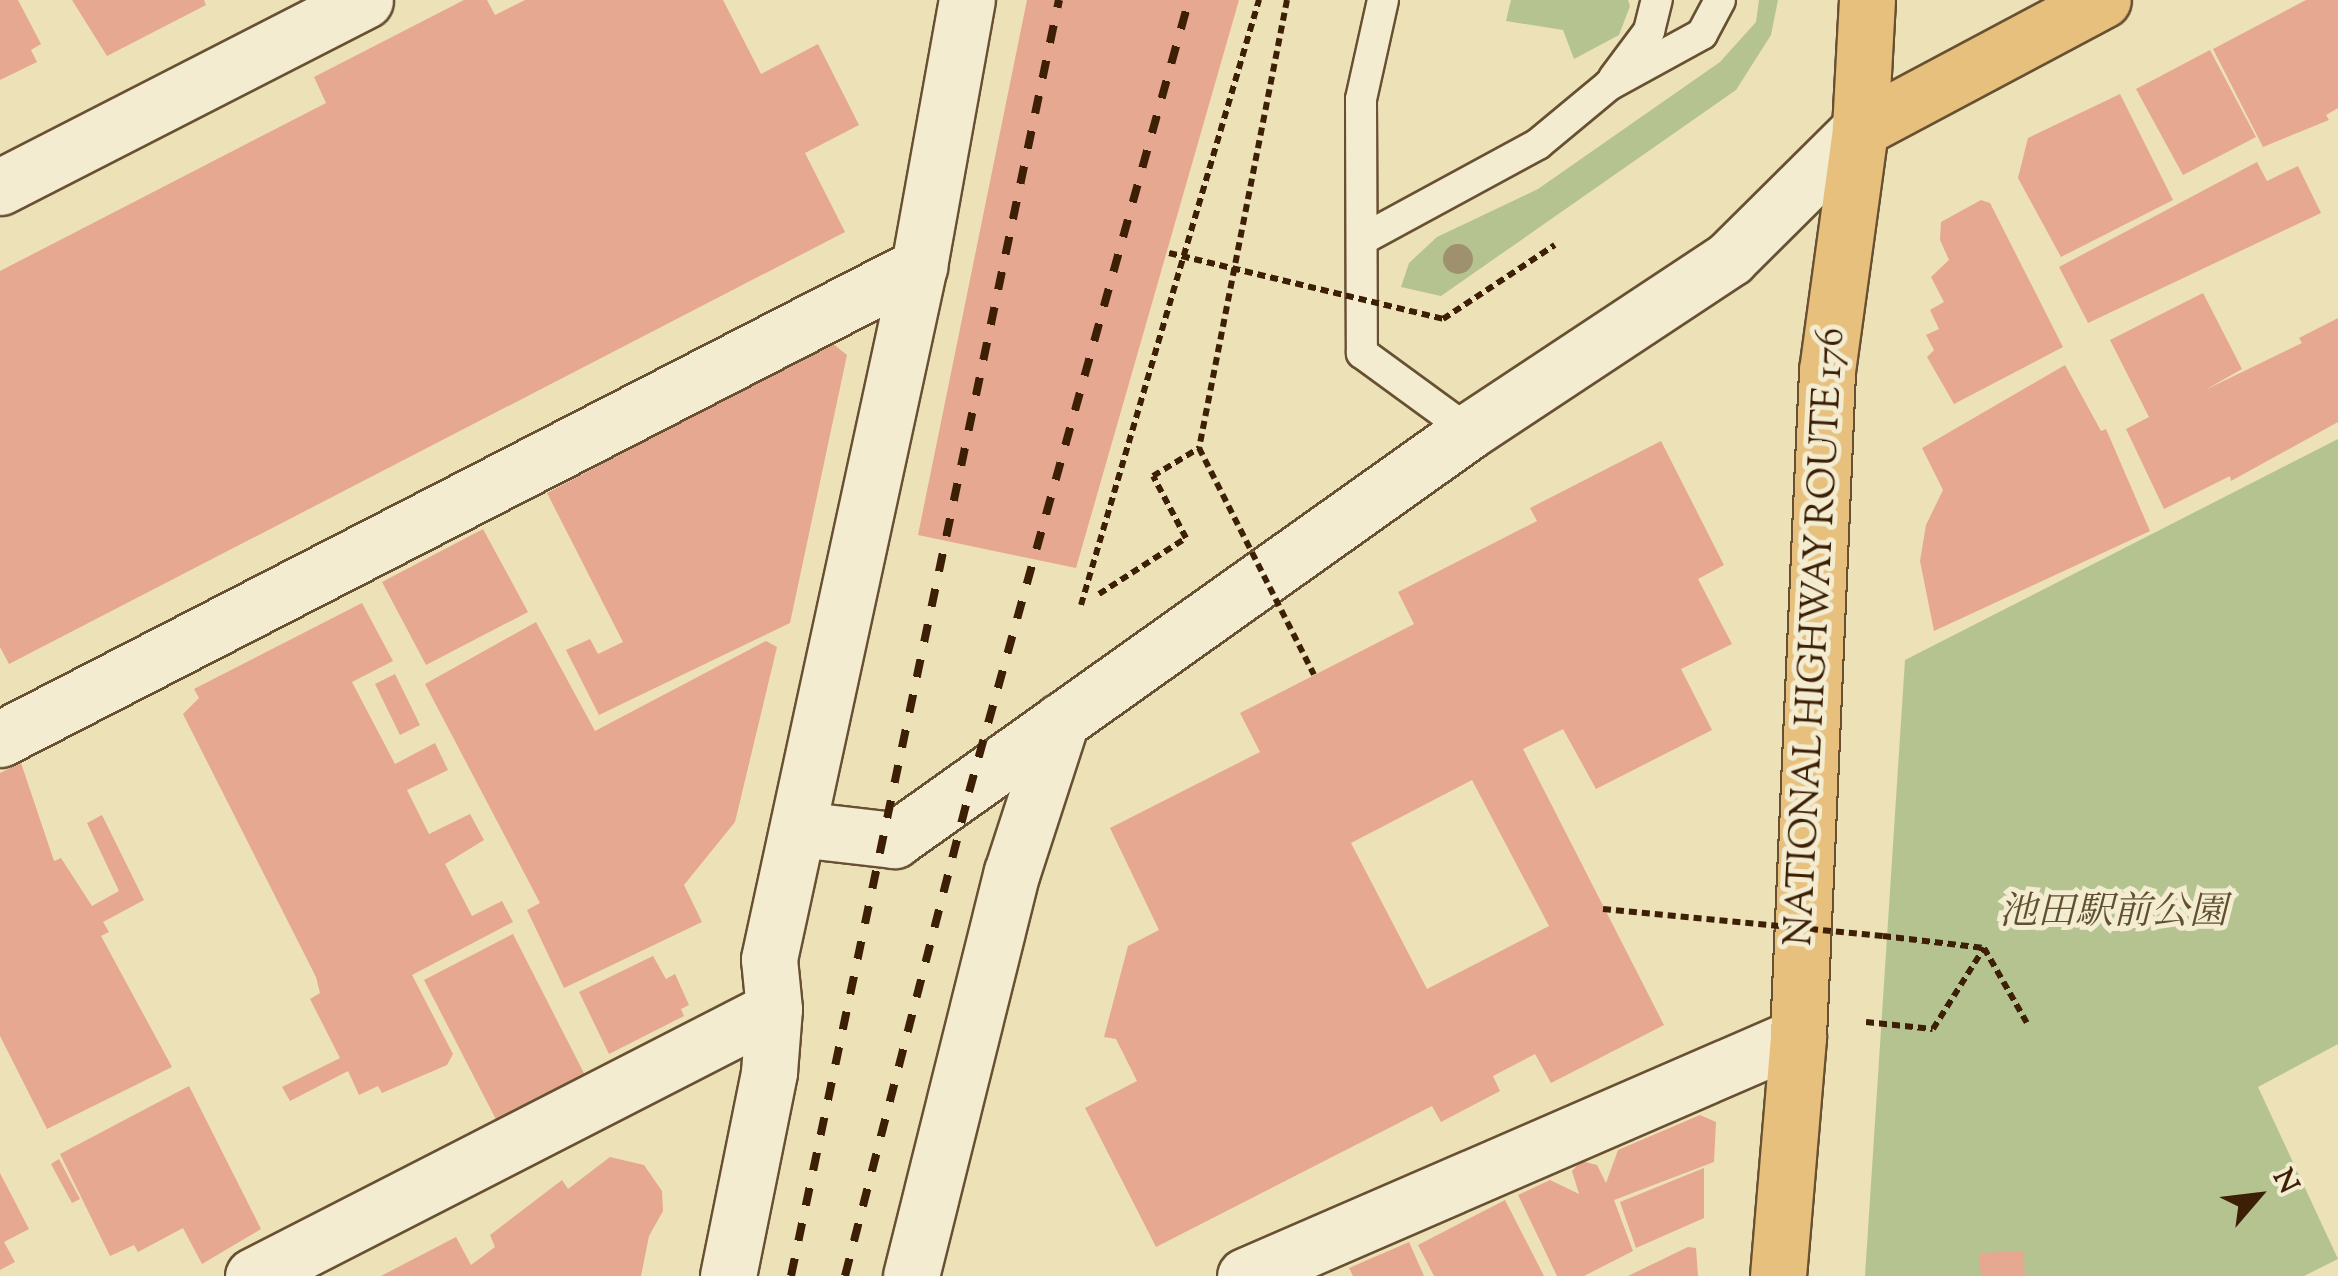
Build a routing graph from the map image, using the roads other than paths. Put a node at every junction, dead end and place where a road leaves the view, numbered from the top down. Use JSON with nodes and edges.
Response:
{"nodes":[{"id":1,"x":365,"y":0,"type":"edge"},
{"id":2,"x":967,"y":0,"type":"edge"},
{"id":3,"x":1383,"y":0,"type":"edge"},
{"id":4,"x":1657,"y":0,"type":"edge"},
{"id":5,"x":1720,"y":0,"type":"edge"},
{"id":6,"x":1867,"y":0,"type":"edge"},
{"id":7,"x":2103,"y":0,"type":"edge"},
{"id":8,"x":1610,"y":85,"type":"junction"},
{"id":9,"x":1860,"y":128,"type":"junction"},
{"id":10,"x":0,"y":187,"type":"edge"},
{"id":11,"x":1365,"y":238,"type":"junction"},
{"id":12,"x":919,"y":266,"type":"junction"},
{"id":13,"x":1469,"y":431,"type":"junction"},
{"id":14,"x":1061,"y":722,"type":"junction"},
{"id":15,"x":0,"y":738,"type":"edge"},
{"id":16,"x":800,"y":829,"type":"junction"},
{"id":17,"x":774,"y":1009,"type":"junction"},
{"id":18,"x":1798,"y":1036,"type":"junction"},
{"id":19,"x":253,"y":1276,"type":"edge"},
{"id":20,"x":728,"y":1276,"type":"edge"},
{"id":21,"x":912,"y":1276,"type":"edge"},
{"id":22,"x":1245,"y":1276,"type":"edge"},
{"id":23,"x":1778,"y":1276,"type":"edge"}],
"edges":[{"from":1,"to":10,"type":"street"},
{"from":2,"to":12,"type":"street"},
{"from":3,"to":11,"type":"lane"},
{"from":4,"to":8,"type":"lane"},
{"from":5,"to":8,"type":"lane"},
{"from":6,"to":9,"type":"main road","name":"NATIONAL HIGHWAY ROUTE 176"},
{"from":7,"to":9,"type":"main road"},
{"from":8,"to":11,"type":"lane"},
{"from":9,"to":13,"type":"street"},
{"from":9,"to":18,"type":"main road","name":"NATIONAL HIGHWAY ROUTE 176"},
{"from":11,"to":13,"type":"lane"},
{"from":12,"to":15,"type":"street"},
{"from":12,"to":16,"type":"street"},
{"from":13,"to":14,"type":"street"},
{"from":14,"to":16,"type":"street"},
{"from":14,"to":21,"type":"street"},
{"from":16,"to":17,"type":"street"},
{"from":17,"to":19,"type":"street"},
{"from":17,"to":20,"type":"street"},
{"from":18,"to":22,"type":"street"},
{"from":18,"to":23,"type":"main road","name":"NATIONAL HIGHWAY ROUTE 176"}]}
